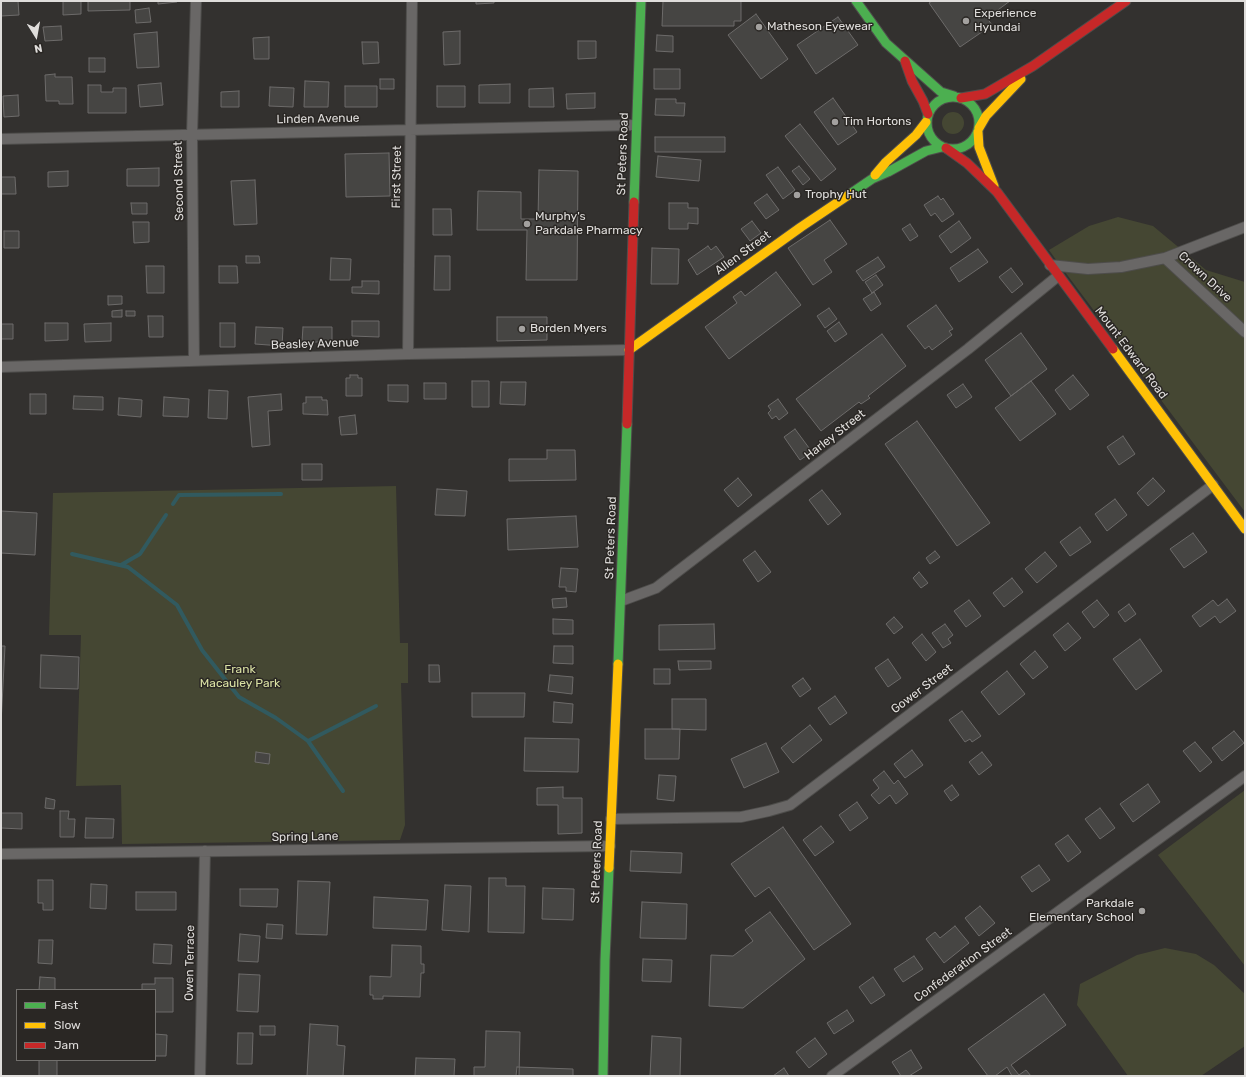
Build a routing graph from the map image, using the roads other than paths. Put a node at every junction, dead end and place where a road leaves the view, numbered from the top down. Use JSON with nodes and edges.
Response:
{"nodes":[{"id":1,"x":196,"y":1,"type":"edge"},
{"id":2,"x":412,"y":1,"type":"edge"},
{"id":3,"x":641,"y":1,"type":"edge"},
{"id":4,"x":856,"y":1,"type":"edge"},
{"id":5,"x":1126,"y":1,"type":"edge"},
{"id":6,"x":905,"y":61,"type":"junction"},
{"id":7,"x":1033,"y":66,"type":"junction"},
{"id":8,"x":958,"y":97,"type":"junction"},
{"id":9,"x":927,"y":118,"type":"junction"},
{"id":10,"x":636,"y":125,"type":"junction"},
{"id":11,"x":410,"y":130,"type":"junction"},
{"id":12,"x":978,"y":130,"type":"junction"},
{"id":13,"x":192,"y":135,"type":"junction"},
{"id":14,"x":1,"y":139,"type":"edge"},
{"id":15,"x":944,"y":148,"type":"junction"},
{"id":16,"x":872,"y":179,"type":"junction"},
{"id":17,"x":997,"y":192,"type":"junction"},
{"id":18,"x":1245,"y":227,"type":"edge"},
{"id":19,"x":1165,"y":258,"type":"junction"},
{"id":20,"x":1050,"y":265,"type":"junction"},
{"id":21,"x":1058,"y":276,"type":"junction"},
{"id":22,"x":1245,"y":332,"type":"edge"},
{"id":23,"x":629,"y":350,"type":"junction"},
{"id":24,"x":408,"y":354,"type":"junction"},
{"id":25,"x":194,"y":361,"type":"junction"},
{"id":26,"x":1,"y":367,"type":"edge"},
{"id":27,"x":1213,"y":485,"type":"junction"},
{"id":28,"x":1245,"y":529,"type":"edge"},
{"id":29,"x":621,"y":601,"type":"junction"},
{"id":30,"x":1245,"y":776,"type":"edge"},
{"id":31,"x":611,"y":820,"type":"junction"},
{"id":32,"x":610,"y":846,"type":"junction"},
{"id":33,"x":205,"y":851,"type":"junction"},
{"id":34,"x":1,"y":854,"type":"edge"},
{"id":35,"x":200,"y":1076,"type":"edge"},
{"id":36,"x":603,"y":1076,"type":"edge"},
{"id":37,"x":832,"y":1076,"type":"edge"}],
"edges":[{"from":1,"to":13,"type":"street","name":"Second Street"},
{"from":2,"to":11,"type":"street","name":"First Street"},
{"from":3,"to":10,"type":"street","name":"St Peters Road"},
{"from":4,"to":6,"type":"street"},
{"from":5,"to":7,"type":"street"},
{"from":6,"to":8,"type":"street"},
{"from":6,"to":9,"type":"street"},
{"from":7,"to":8,"type":"street"},
{"from":7,"to":12,"type":"street"},
{"from":8,"to":9,"type":"street"},
{"from":8,"to":12,"type":"street"},
{"from":9,"to":15,"type":"street"},
{"from":9,"to":16,"type":"street","name":"Allen Street"},
{"from":10,"to":11,"type":"street","name":"Linden Avenue"},
{"from":10,"to":23,"type":"street","name":"St Peters Road"},
{"from":11,"to":13,"type":"street","name":"Linden Avenue"},
{"from":11,"to":24,"type":"street","name":"First Street"},
{"from":12,"to":15,"type":"street"},
{"from":12,"to":17,"type":"street","name":"Mount Edward Road"},
{"from":13,"to":14,"type":"street","name":"Linden Avenue"},
{"from":13,"to":25,"type":"street","name":"Second Street"},
{"from":15,"to":16,"type":"street","name":"Allen Street"},
{"from":15,"to":17,"type":"street","name":"Mount Edward Road"},
{"from":16,"to":23,"type":"street","name":"Allen Street"},
{"from":17,"to":20,"type":"street","name":"Mount Edward Road"},
{"from":18,"to":19,"type":"street"},
{"from":19,"to":20,"type":"street"},
{"from":19,"to":22,"type":"street","name":"Crown Drive"},
{"from":20,"to":21,"type":"street","name":"Mount Edward Road"},
{"from":21,"to":27,"type":"street","name":"Mount Edward Road"},
{"from":21,"to":29,"type":"street","name":"Harley Street"},
{"from":23,"to":24,"type":"street","name":"Beasley Avenue"},
{"from":23,"to":29,"type":"street","name":"St Peters Road"},
{"from":24,"to":25,"type":"street","name":"Beasley Avenue"},
{"from":25,"to":26,"type":"street","name":"Beasley Avenue"},
{"from":27,"to":28,"type":"street","name":"Mount Edward Road"},
{"from":27,"to":31,"type":"street","name":"Gower Street"},
{"from":29,"to":31,"type":"street","name":"St Peters Road"},
{"from":30,"to":37,"type":"street","name":"Confederation Street"},
{"from":31,"to":32,"type":"street","name":"St Peters Road"},
{"from":32,"to":33,"type":"street","name":"Spring Lane"},
{"from":32,"to":36,"type":"street","name":"St Peters Road"},
{"from":33,"to":34,"type":"street","name":"Spring Lane"},
{"from":33,"to":35,"type":"street","name":"Owen Terrace"}]}
